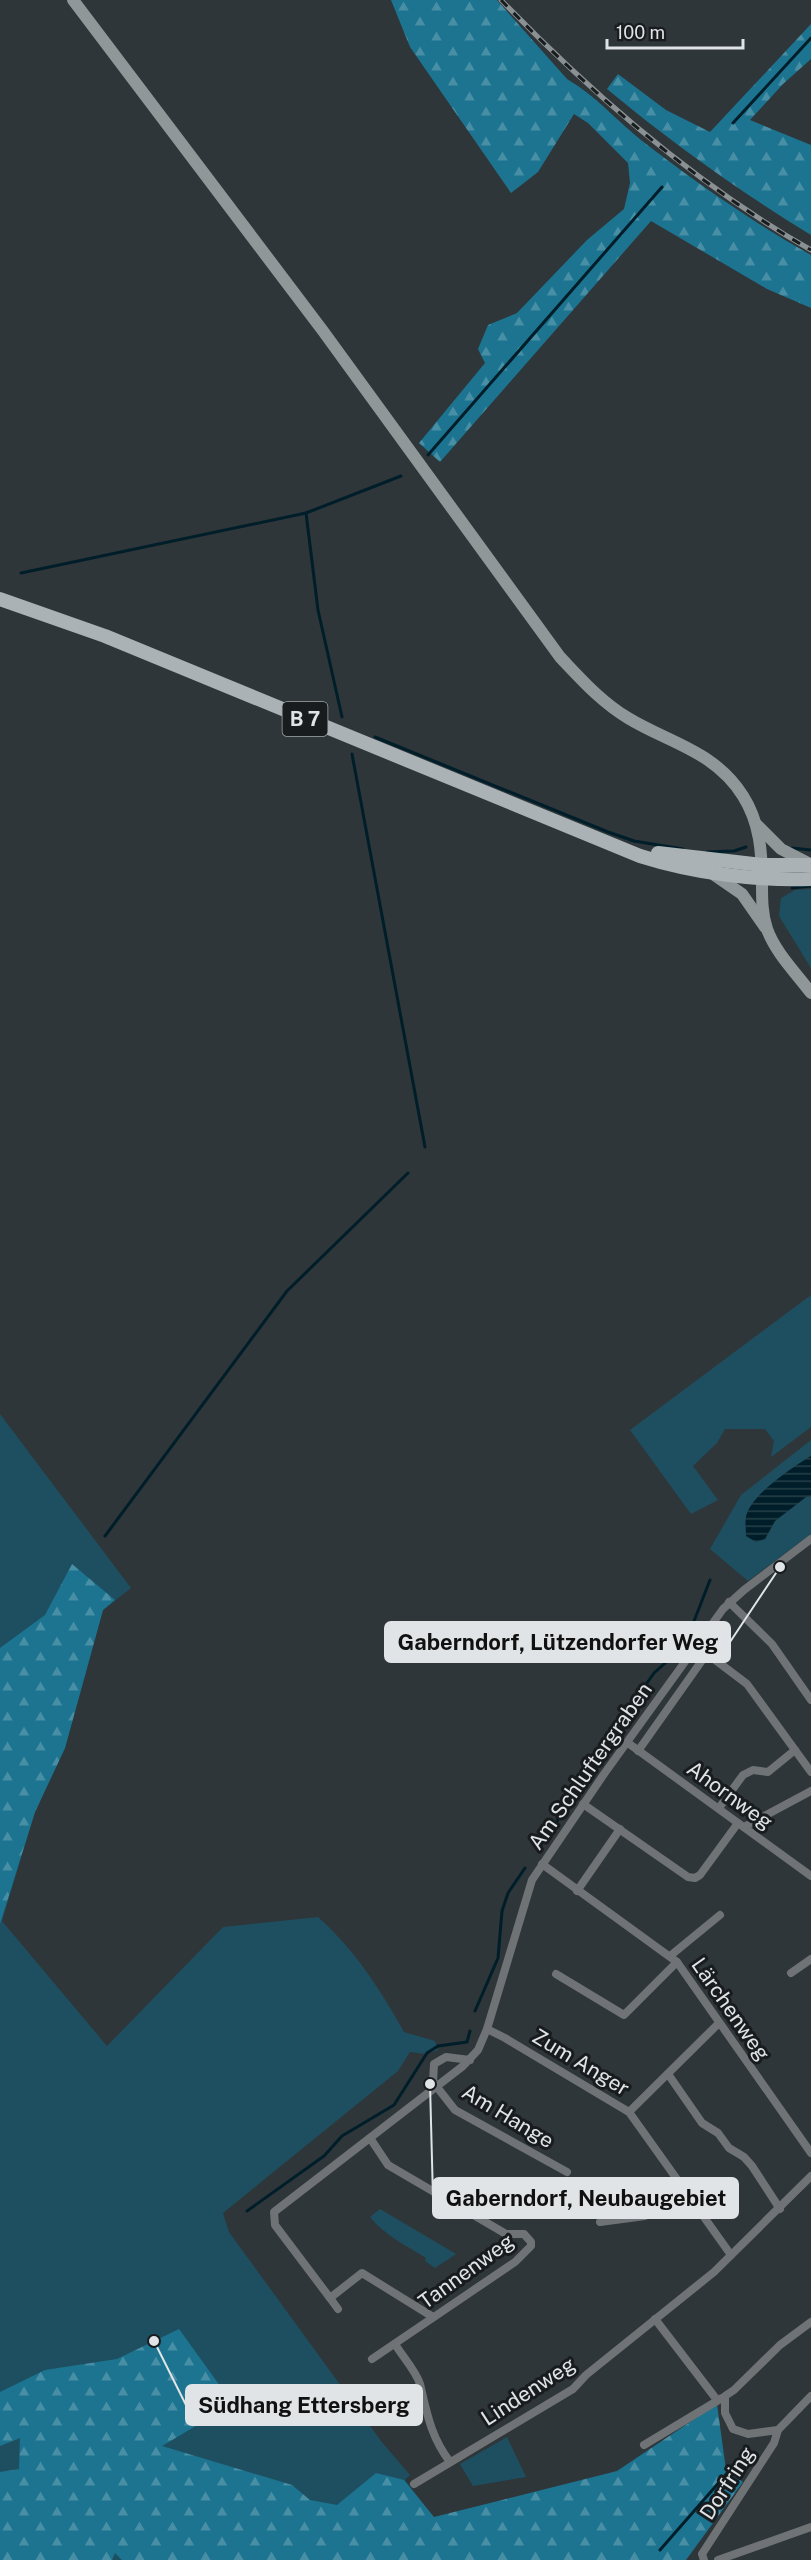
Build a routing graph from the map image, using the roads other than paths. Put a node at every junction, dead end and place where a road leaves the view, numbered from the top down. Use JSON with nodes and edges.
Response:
{"nodes":[{"id":1,"x":73,"y":0,"type":"edge"},
{"id":2,"x":0,"y":598,"type":"edge"},
{"id":3,"x":757,"y":824,"type":"junction"},
{"id":4,"x":609,"y":843,"type":"junction"},
{"id":5,"x":811,"y":865,"type":"edge"},
{"id":6,"x":710,"y":871,"type":"junction"},
{"id":7,"x":762,"y":872,"type":"junction"},
{"id":8,"x":811,"y":879,"type":"edge"},
{"id":9,"x":767,"y":928,"type":"junction"},
{"id":10,"x":811,"y":993,"type":"edge"},
{"id":11,"x":811,"y":1539,"type":"edge"},
{"id":12,"x":729,"y":1602,"type":"junction"},
{"id":13,"x":811,"y":1700,"type":"edge"},
{"id":14,"x":628,"y":1743,"type":"junction"},
{"id":15,"x":795,"y":1750,"type":"junction"},
{"id":16,"x":638,"y":1751,"type":"junction"},
{"id":17,"x":811,"y":1772,"type":"edge"},
{"id":18,"x":811,"y":1791,"type":"edge"},
{"id":19,"x":583,"y":1804,"type":"junction"},
{"id":20,"x":718,"y":1808,"type":"junction"},
{"id":21,"x":741,"y":1825,"type":"junction"},
{"id":22,"x":620,"y":1829,"type":"junction"},
{"id":23,"x":543,"y":1864,"type":"junction"},
{"id":24,"x":811,"y":1876,"type":"edge"},
{"id":25,"x":577,"y":1891,"type":"junction"},
{"id":26,"x":720,"y":1916,"type":"dead end"},
{"id":27,"x":673,"y":1959,"type":"junction"},
{"id":28,"x":811,"y":1959,"type":"edge"},
{"id":29,"x":791,"y":1973,"type":"dead end"},
{"id":30,"x":556,"y":1974,"type":"dead end"},
{"id":31,"x":719,"y":2023,"type":"junction"},
{"id":32,"x":487,"y":2030,"type":"junction"},
{"id":33,"x":470,"y":2060,"type":"junction"},
{"id":34,"x":668,"y":2074,"type":"junction"},
{"id":35,"x":435,"y":2086,"type":"junction"},
{"id":36,"x":629,"y":2112,"type":"junction"},
{"id":37,"x":370,"y":2138,"type":"junction"},
{"id":38,"x":811,"y":2153,"type":"edge"},
{"id":39,"x":567,"y":2172,"type":"dead end"},
{"id":40,"x":811,"y":2176,"type":"edge"},
{"id":41,"x":684,"y":2190,"type":"junction"},
{"id":42,"x":780,"y":2208,"type":"junction"},
{"id":43,"x":600,"y":2222,"type":"dead end"},
{"id":44,"x":731,"y":2255,"type":"junction"},
{"id":45,"x":330,"y":2298,"type":"junction"},
{"id":46,"x":338,"y":2309,"type":"dead end"},
{"id":47,"x":433,"y":2317,"type":"junction"},
{"id":48,"x":655,"y":2319,"type":"junction"},
{"id":49,"x":811,"y":2322,"type":"edge"},
{"id":50,"x":395,"y":2344,"type":"junction"},
{"id":51,"x":372,"y":2359,"type":"dead end"},
{"id":52,"x":811,"y":2396,"type":"edge"},
{"id":53,"x":721,"y":2398,"type":"junction"},
{"id":54,"x":778,"y":2430,"type":"junction"},
{"id":55,"x":644,"y":2445,"type":"dead end"},
{"id":56,"x":450,"y":2462,"type":"junction"},
{"id":57,"x":414,"y":2484,"type":"dead end"},
{"id":58,"x":811,"y":2527,"type":"edge"},
{"id":59,"x":703,"y":2557,"type":"edge"},
{"id":60,"x":718,"y":2560,"type":"edge"}],
"edges":[{"from":1,"to":3,"type":"street"},
{"from":2,"to":4,"type":"main road","number":"B 7"},
{"from":3,"to":5,"type":"street"},
{"from":3,"to":7,"type":"street"},
{"from":4,"to":6,"type":"main road","number":"B 7"},
{"from":4,"to":7,"type":"main road","number":"B 7"},
{"from":5,"to":7,"type":"main road","number":"B 7"},
{"from":6,"to":7,"type":"main road","number":"B 7"},
{"from":6,"to":9,"type":"street"},
{"from":7,"to":8,"type":"main road","number":"B 7"},
{"from":7,"to":9,"type":"street"},
{"from":9,"to":10,"type":"street"},
{"from":11,"to":12,"type":"street","name":"Am Schluftergraben"},
{"from":12,"to":13,"type":"street"},
{"from":12,"to":14,"type":"street","name":"Am Schluftergraben"},
{"from":14,"to":16,"type":"street","name":"Ahornweg"},
{"from":14,"to":19,"type":"street","name":"Am Schluftergraben"},
{"from":15,"to":16,"type":"street"},
{"from":15,"to":17,"type":"street"},
{"from":15,"to":20,"type":"street"},
{"from":16,"to":20,"type":"street","name":"Ahornweg"},
{"from":18,"to":21,"type":"street"},
{"from":19,"to":22,"type":"street"},
{"from":19,"to":23,"type":"street","name":"Am Schluftergraben"},
{"from":20,"to":21,"type":"street","name":"Ahornweg"},
{"from":21,"to":22,"type":"street"},
{"from":21,"to":24,"type":"street","name":"Ahornweg"},
{"from":22,"to":25,"type":"street"},
{"from":23,"to":25,"type":"street","name":"Lärchenweg"},
{"from":23,"to":32,"type":"street","name":"Am Schluftergraben"},
{"from":25,"to":27,"type":"street","name":"Lärchenweg"},
{"from":26,"to":27,"type":"street"},
{"from":27,"to":30,"type":"street"},
{"from":27,"to":31,"type":"street","name":"Lärchenweg"},
{"from":28,"to":29,"type":"street"},
{"from":31,"to":34,"type":"street"},
{"from":31,"to":38,"type":"street","name":"Lärchenweg"},
{"from":32,"to":33,"type":"street","name":"Am Schluftergraben"},
{"from":32,"to":36,"type":"street","name":"Zum Anger"},
{"from":33,"to":35,"type":"street","name":"Am Schluftergraben"},
{"from":33,"to":35,"type":"street"},
{"from":34,"to":36,"type":"street"},
{"from":34,"to":42,"type":"street"},
{"from":35,"to":37,"type":"street","name":"Am Schluftergraben"},
{"from":35,"to":39,"type":"street","name":"Am Hange"},
{"from":36,"to":41,"type":"street","name":"Zum Anger"},
{"from":37,"to":45,"type":"street","name":"Am Schluftergraben"},
{"from":37,"to":47,"type":"street","name":"Tannenweg"},
{"from":40,"to":42,"type":"street","name":"Lindenweg"},
{"from":41,"to":43,"type":"street"},
{"from":41,"to":44,"type":"street","name":"Zum Anger"},
{"from":42,"to":44,"type":"street","name":"Lindenweg"},
{"from":44,"to":48,"type":"street","name":"Lindenweg"},
{"from":45,"to":46,"type":"street"},
{"from":45,"to":47,"type":"street"},
{"from":47,"to":50,"type":"street","name":"Tannenweg"},
{"from":48,"to":53,"type":"street"},
{"from":48,"to":56,"type":"street","name":"Lindenweg"},
{"from":49,"to":53,"type":"street"},
{"from":50,"to":51,"type":"street","name":"Tannenweg"},
{"from":50,"to":56,"type":"street"},
{"from":52,"to":54,"type":"street","name":"Dorfring"},
{"from":53,"to":54,"type":"street","name":"Dorfring"},
{"from":53,"to":55,"type":"street"},
{"from":54,"to":59,"type":"street","name":"Dorfring"},
{"from":56,"to":57,"type":"street","name":"Lindenweg"},
{"from":58,"to":60,"type":"street"}]}
